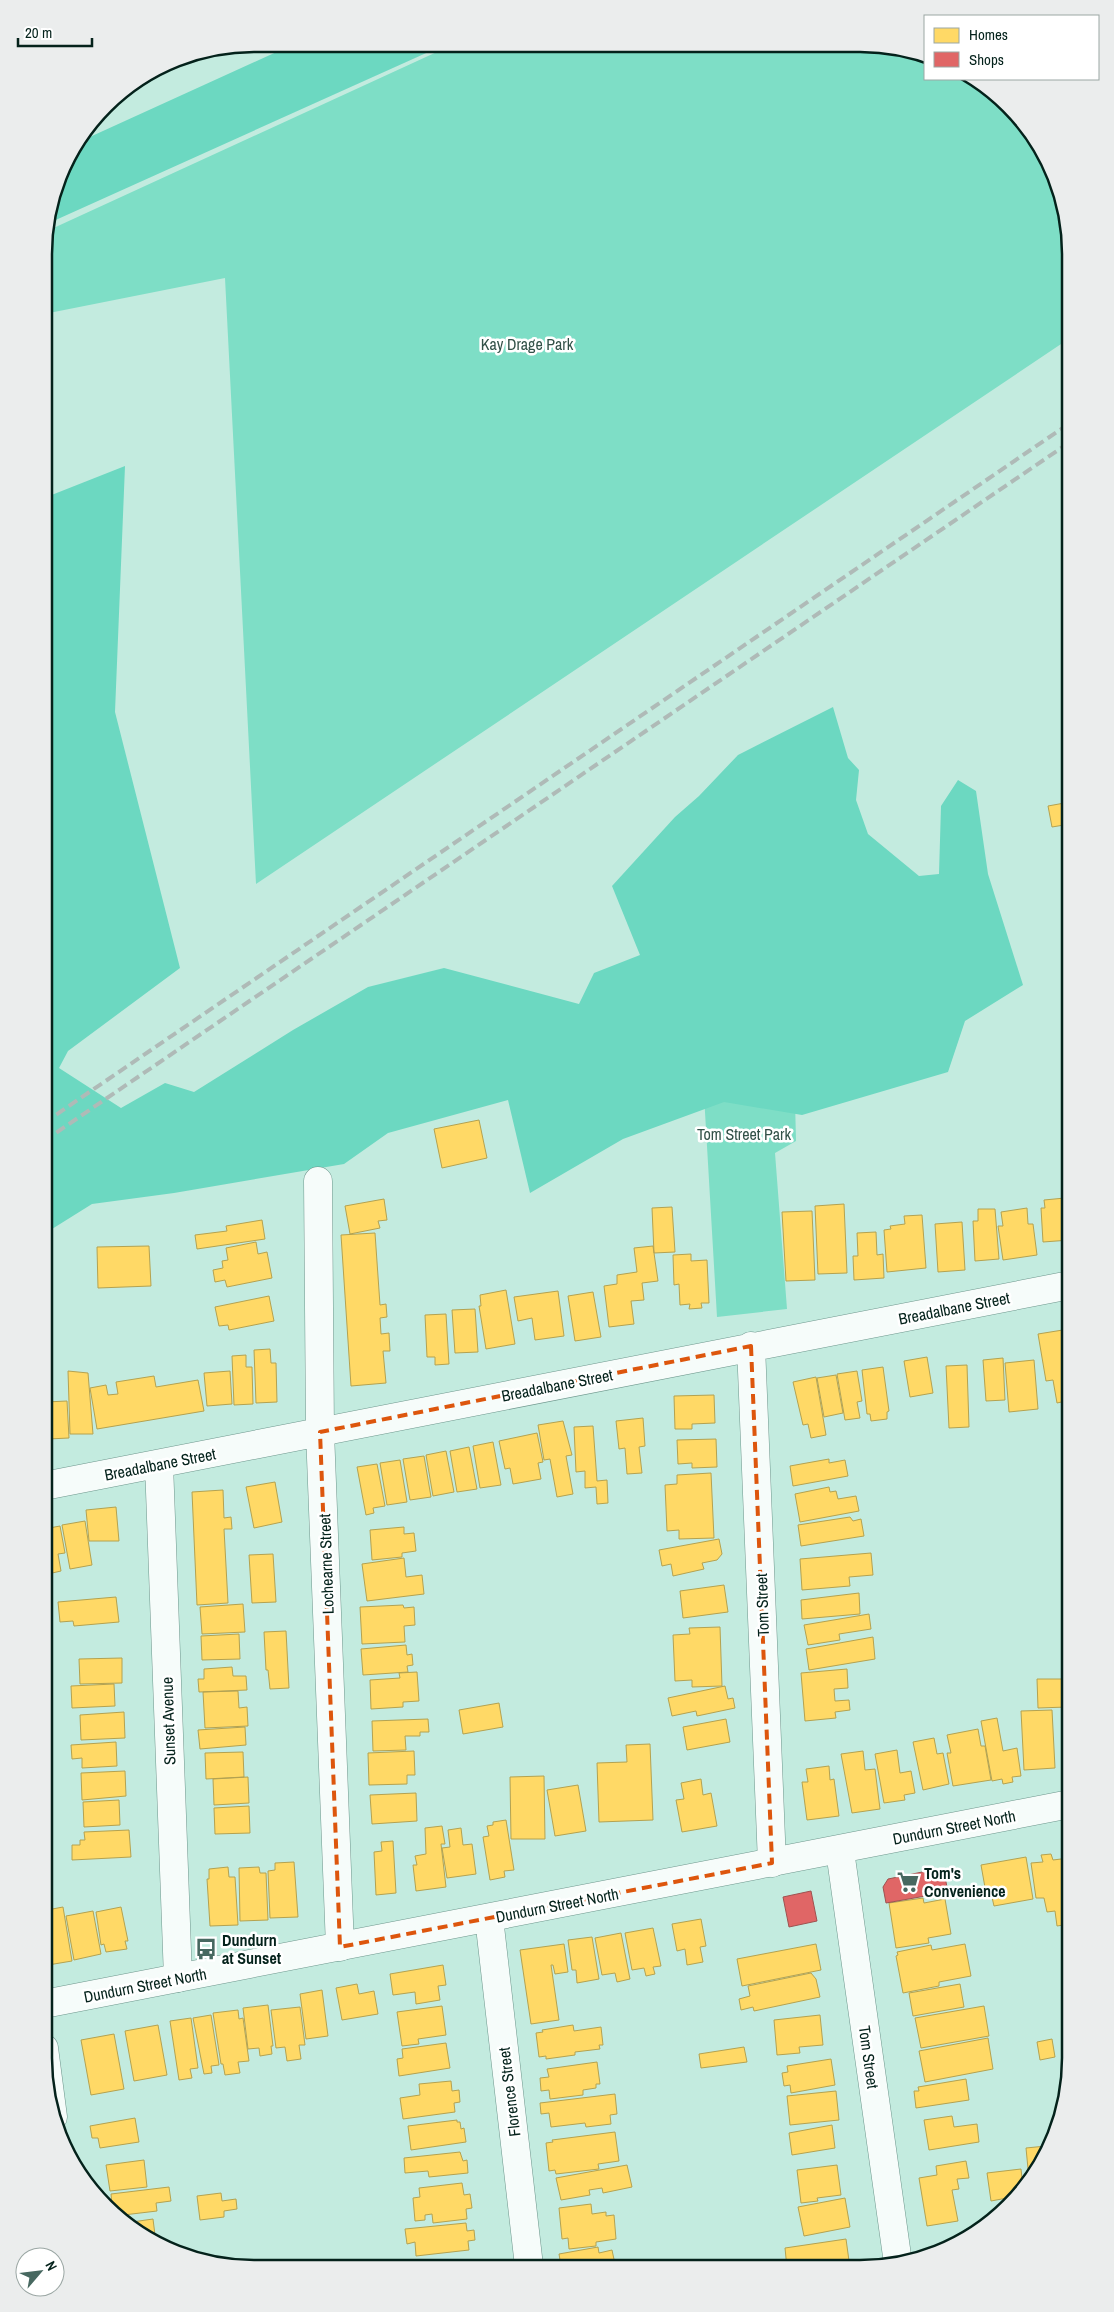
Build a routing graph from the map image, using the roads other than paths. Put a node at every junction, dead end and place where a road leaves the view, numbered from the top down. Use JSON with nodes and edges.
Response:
{"nodes":[{"id":1,"x":318,"y":1180,"type":"dead end"},
{"id":2,"x":1062,"y":1288,"type":"edge"},
{"id":3,"x":751,"y":1346,"type":"junction"},
{"id":4,"x":320,"y":1432,"type":"junction"},
{"id":5,"x":159,"y":1464,"type":"junction"},
{"id":6,"x":52,"y":1484,"type":"edge"},
{"id":7,"x":1062,"y":1806,"type":"edge"},
{"id":8,"x":840,"y":1851,"type":"junction"},
{"id":9,"x":772,"y":1863,"type":"junction"},
{"id":10,"x":489,"y":1918,"type":"junction"},
{"id":11,"x":340,"y":1947,"type":"junction"},
{"id":12,"x":178,"y":1978,"type":"junction"},
{"id":13,"x":52,"y":2002,"type":"edge"},
{"id":14,"x":897,"y":2256,"type":"edge"},
{"id":15,"x":528,"y":2260,"type":"edge"}],
"edges":[{"from":1,"to":4,"type":"street","name":"Lochearne Street"},
{"from":2,"to":3,"type":"street","name":"Breadalbane Street"},
{"from":3,"to":4,"type":"street","name":"Breadalbane Street"},
{"from":3,"to":9,"type":"street","name":"Tom Street"},
{"from":4,"to":5,"type":"street","name":"Breadalbane Street"},
{"from":4,"to":11,"type":"street","name":"Lochearne Street"},
{"from":5,"to":6,"type":"street","name":"Breadalbane Street"},
{"from":5,"to":12,"type":"street","name":"Sunset Avenue"},
{"from":7,"to":8,"type":"street","name":"Dundurn Street North"},
{"from":8,"to":9,"type":"street","name":"Dundurn Street North"},
{"from":8,"to":14,"type":"street","name":"Tom Street"},
{"from":9,"to":10,"type":"street","name":"Dundurn Street North"},
{"from":10,"to":11,"type":"street","name":"Dundurn Street North"},
{"from":10,"to":15,"type":"street","name":"Florence Street"},
{"from":11,"to":12,"type":"street","name":"Dundurn Street North"},
{"from":12,"to":13,"type":"street","name":"Dundurn Street North"}]}
